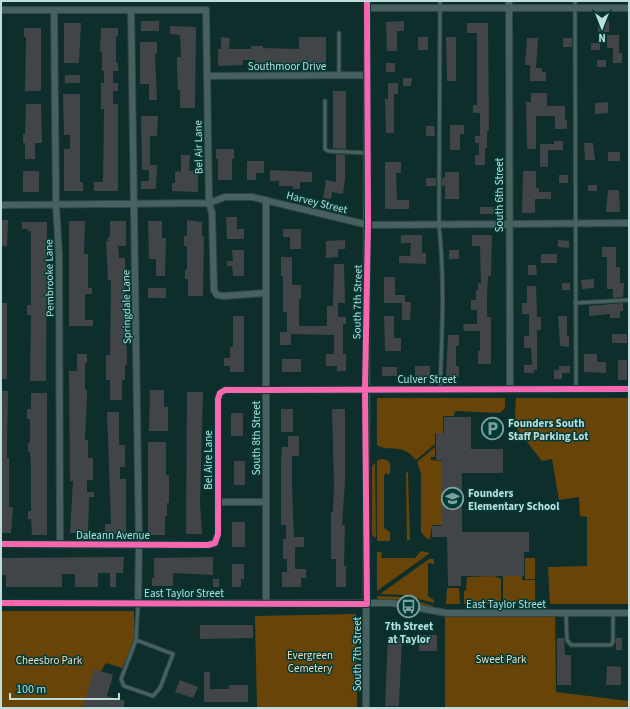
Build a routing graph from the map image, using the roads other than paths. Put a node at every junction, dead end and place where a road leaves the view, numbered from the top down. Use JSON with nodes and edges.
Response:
{"nodes":[{"id":1,"x":367,"y":1,"type":"edge"},
{"id":2,"x":440,"y":1,"type":"edge"},
{"id":3,"x":509,"y":1,"type":"edge"},
{"id":4,"x":575,"y":1,"type":"edge"},
{"id":5,"x":367,"y":8,"type":"junction"},
{"id":6,"x":440,"y":8,"type":"junction"},
{"id":7,"x":509,"y":8,"type":"junction"},
{"id":8,"x":575,"y":8,"type":"junction"},
{"id":9,"x":629,"y":8,"type":"edge"},
{"id":10,"x":1,"y":10,"type":"edge"},
{"id":11,"x":54,"y":10,"type":"junction"},
{"id":12,"x":131,"y":10,"type":"junction"},
{"id":13,"x":339,"y":33,"type":"dead end"},
{"id":14,"x":367,"y":75,"type":"junction"},
{"id":15,"x":207,"y":76,"type":"junction"},
{"id":16,"x":339,"y":76,"type":"junction"},
{"id":17,"x":325,"y":101,"type":"dead end"},
{"id":18,"x":367,"y":153,"type":"junction"},
{"id":19,"x":266,"y":200,"type":"junction"},
{"id":20,"x":209,"y":203,"type":"junction"},
{"id":21,"x":135,"y":204,"type":"junction"},
{"id":22,"x":56,"y":205,"type":"junction"},
{"id":23,"x":1,"y":206,"type":"edge"},
{"id":24,"x":509,"y":223,"type":"junction"},
{"id":25,"x":575,"y":223,"type":"junction"},
{"id":26,"x":629,"y":223,"type":"edge"},
{"id":27,"x":439,"y":224,"type":"junction"},
{"id":28,"x":368,"y":225,"type":"junction"},
{"id":29,"x":266,"y":293,"type":"junction"},
{"id":30,"x":629,"y":300,"type":"edge"},
{"id":31,"x":575,"y":303,"type":"junction"},
{"id":32,"x":365,"y":389,"type":"junction"},
{"id":33,"x":440,"y":389,"type":"junction"},
{"id":34,"x":510,"y":389,"type":"junction"},
{"id":35,"x":576,"y":389,"type":"junction"},
{"id":36,"x":629,"y":389,"type":"edge"},
{"id":37,"x":225,"y":390,"type":"joint"},
{"id":38,"x":266,"y":390,"type":"junction"},
{"id":39,"x":218,"y":502,"type":"junction"},
{"id":40,"x":266,"y":502,"type":"junction"},
{"id":41,"x":218,"y":534,"type":"joint"},
{"id":42,"x":1,"y":544,"type":"edge"},
{"id":43,"x":60,"y":545,"type":"junction"},
{"id":44,"x":139,"y":545,"type":"junction"},
{"id":45,"x":138,"y":603,"type":"junction"},
{"id":46,"x":1,"y":604,"type":"edge"},
{"id":47,"x":266,"y":604,"type":"junction"},
{"id":48,"x":367,"y":604,"type":"junction"},
{"id":49,"x":566,"y":613,"type":"junction"},
{"id":50,"x":613,"y":613,"type":"junction"},
{"id":51,"x":629,"y":613,"type":"edge"},
{"id":52,"x":136,"y":640,"type":"junction"},
{"id":53,"x":366,"y":708,"type":"edge"}],
"edges":[{"from":1,"to":5,"type":"street","name":"South 7th Street"},
{"from":2,"to":6,"type":"lane"},
{"from":3,"to":7,"type":"street","name":"South 6th Street"},
{"from":4,"to":8,"type":"lane"},
{"from":5,"to":6,"type":"street"},
{"from":5,"to":14,"type":"street","name":"South 7th Street"},
{"from":6,"to":7,"type":"street"},
{"from":6,"to":27,"type":"lane"},
{"from":7,"to":8,"type":"street"},
{"from":7,"to":24,"type":"street","name":"South 6th Street"},
{"from":8,"to":9,"type":"street"},
{"from":8,"to":25,"type":"lane"},
{"from":10,"to":11,"type":"street"},
{"from":11,"to":12,"type":"street"},
{"from":11,"to":22,"type":"street","name":"Pembrooke Lane"},
{"from":12,"to":15,"type":"street","name":"Bel Air Lane"},
{"from":12,"to":21,"type":"street","name":"Springdale Lane"},
{"from":13,"to":16,"type":"lane"},
{"from":14,"to":16,"type":"street","name":"Southmoor Drive"},
{"from":14,"to":18,"type":"street","name":"South 7th Street"},
{"from":15,"to":16,"type":"street","name":"Southmoor Drive"},
{"from":15,"to":20,"type":"street","name":"Bel Air Lane"},
{"from":17,"to":18,"type":"lane"},
{"from":18,"to":28,"type":"street","name":"South 7th Street"},
{"from":19,"to":20,"type":"street","name":"Harvey Street"},
{"from":19,"to":28,"type":"street","name":"Harvey Street"},
{"from":19,"to":29,"type":"street","name":"South 8th Street"},
{"from":20,"to":21,"type":"street","name":"Harvey Street"},
{"from":20,"to":29,"type":"street","name":"Bel Air Lane"},
{"from":21,"to":22,"type":"street","name":"Harvey Street"},
{"from":21,"to":44,"type":"street","name":"Springdale Lane"},
{"from":22,"to":23,"type":"street","name":"Harvey Street"},
{"from":22,"to":43,"type":"street","name":"Pembrooke Lane"},
{"from":24,"to":25,"type":"street","name":"Harvey Street"},
{"from":24,"to":27,"type":"street","name":"Harvey Street"},
{"from":24,"to":34,"type":"street","name":"South 6th Street"},
{"from":25,"to":26,"type":"street","name":"Harvey Street"},
{"from":25,"to":31,"type":"lane"},
{"from":27,"to":28,"type":"street","name":"Harvey Street"},
{"from":27,"to":33,"type":"lane"},
{"from":28,"to":32,"type":"street","name":"South 7th Street"},
{"from":29,"to":38,"type":"street","name":"South 8th Street"},
{"from":30,"to":31,"type":"lane"},
{"from":31,"to":35,"type":"lane"},
{"from":32,"to":33,"type":"street","name":"Culver Street"},
{"from":32,"to":38,"type":"street","name":"Culver Street"},
{"from":32,"to":48,"type":"street","name":"South 7th Street"},
{"from":33,"to":34,"type":"street","name":"Culver Street"},
{"from":34,"to":35,"type":"street","name":"Culver Street"},
{"from":35,"to":36,"type":"street","name":"Culver Street"},
{"from":37,"to":38,"type":"street","name":"Culver Street"},
{"from":37,"to":39,"type":"street","name":"Bel Aire Lane"},
{"from":38,"to":40,"type":"street","name":"South 8th Street"},
{"from":39,"to":40,"type":"street"},
{"from":39,"to":41,"type":"street","name":"Bel Aire Lane"},
{"from":40,"to":47,"type":"street","name":"South 8th Street"},
{"from":41,"to":44,"type":"street","name":"Daleann Avenue"},
{"from":42,"to":43,"type":"street","name":"Daleann Avenue"},
{"from":43,"to":44,"type":"street","name":"Daleann Avenue"},
{"from":44,"to":45,"type":"street","name":"Springdale Lane"},
{"from":45,"to":46,"type":"street","name":"East Taylor Street"},
{"from":45,"to":47,"type":"street","name":"East Taylor Street"},
{"from":45,"to":52,"type":"lane"},
{"from":47,"to":48,"type":"street","name":"East Taylor Street"},
{"from":48,"to":49,"type":"street","name":"East Taylor Street"},
{"from":48,"to":53,"type":"street","name":"South 7th Street"},
{"from":49,"to":50,"type":"street","name":"East Taylor Street"},
{"from":49,"to":50,"type":"lane"},
{"from":50,"to":51,"type":"street","name":"East Taylor Street"},
{"from":52,"to":52,"type":"lane"}]}
